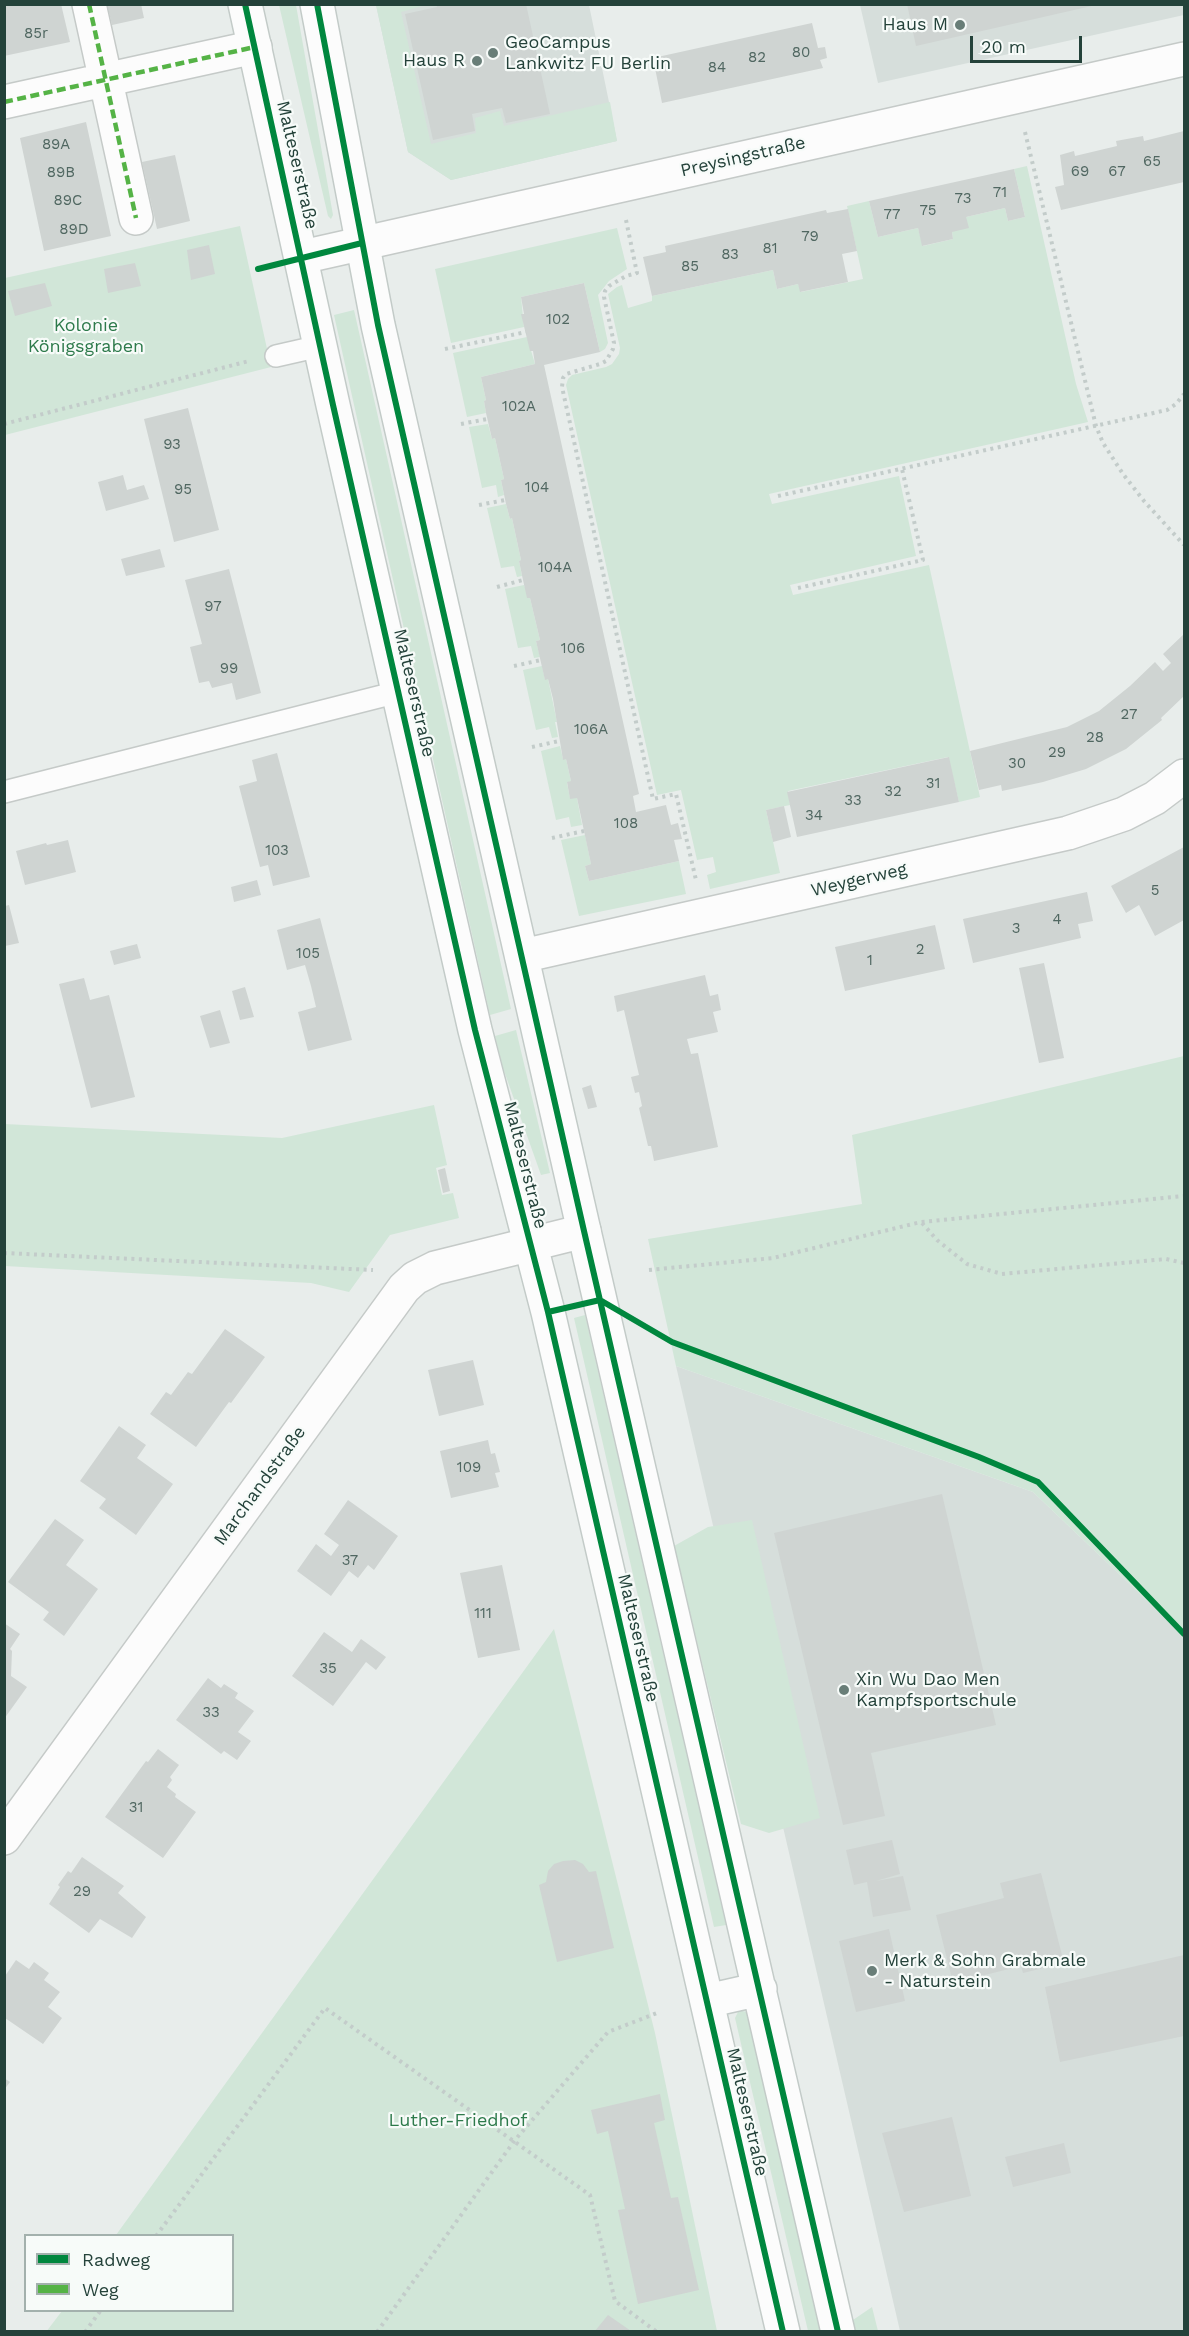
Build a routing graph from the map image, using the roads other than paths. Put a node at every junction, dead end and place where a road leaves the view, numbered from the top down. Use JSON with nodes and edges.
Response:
{"nodes":[{"id":1,"x":88,"y":4,"type":"edge"},
{"id":2,"x":246,"y":4,"type":"edge"},
{"id":3,"x":317,"y":4,"type":"edge"},
{"id":4,"x":255,"y":47,"type":"junction"},
{"id":5,"x":1185,"y":59,"type":"edge"},
{"id":6,"x":105,"y":80,"type":"junction"},
{"id":7,"x":4,"y":102,"type":"edge"},
{"id":8,"x":136,"y":218,"type":"dead end"},
{"id":9,"x":362,"y":243,"type":"junction"},
{"id":10,"x":302,"y":257,"type":"junction"},
{"id":11,"x":320,"y":346,"type":"junction"},
{"id":12,"x":276,"y":356,"type":"road end"},
{"id":13,"x":398,"y":692,"type":"junction"},
{"id":14,"x":1185,"y":776,"type":"edge"},
{"id":15,"x":4,"y":792,"type":"edge"},
{"id":16,"x":522,"y":956,"type":"junction"},
{"id":17,"x":584,"y":1231,"type":"junction"},
{"id":18,"x":530,"y":1244,"type":"junction"},
{"id":19,"x":4,"y":1838,"type":"edge"},
{"id":20,"x":760,"y":1989,"type":"junction"},
{"id":21,"x":706,"y":2001,"type":"junction"},
{"id":22,"x":783,"y":2331,"type":"edge"},
{"id":23,"x":838,"y":2331,"type":"edge"}],
"edges":[{"from":1,"to":6,"type":"main road"},
{"from":2,"to":4,"type":"main road","name":"Malteserstraße"},
{"from":3,"to":9,"type":"main road"},
{"from":4,"to":6,"type":"main road"},
{"from":4,"to":10,"type":"main road","name":"Malteserstraße"},
{"from":5,"to":9,"type":"main road","name":"Preysingstraße"},
{"from":6,"to":7,"type":"main road"},
{"from":6,"to":8,"type":"main road"},
{"from":9,"to":10,"type":"main road","name":"Preysingstraße"},
{"from":9,"to":16,"type":"main road"},
{"from":10,"to":11,"type":"main road","name":"Malteserstraße"},
{"from":11,"to":12,"type":"lane"},
{"from":11,"to":13,"type":"main road","name":"Malteserstraße"},
{"from":13,"to":15,"type":"lane"},
{"from":13,"to":18,"type":"main road","name":"Malteserstraße"},
{"from":14,"to":16,"type":"main road","name":"Weygerweg"},
{"from":16,"to":17,"type":"main road"},
{"from":17,"to":18,"type":"main road","name":"Marchandstraße"},
{"from":17,"to":20,"type":"main road"},
{"from":18,"to":19,"type":"main road","name":"Marchandstraße"},
{"from":18,"to":21,"type":"main road","name":"Malteserstraße"},
{"from":20,"to":21,"type":"main road"},
{"from":20,"to":23,"type":"main road"},
{"from":21,"to":22,"type":"main road","name":"Malteserstraße"}]}
